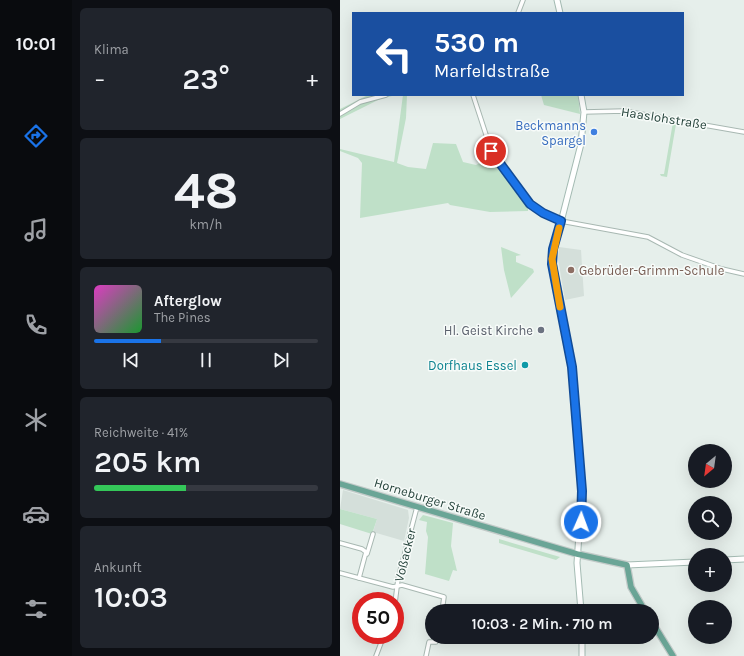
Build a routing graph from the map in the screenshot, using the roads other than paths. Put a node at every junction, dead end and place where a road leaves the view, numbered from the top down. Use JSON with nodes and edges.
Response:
{"nodes":[{"id":1,"x":523,"y":0,"type":"edge"},
{"id":2,"x":557,"y":0,"type":"edge"},
{"id":3,"x":518,"y":12,"type":"edge"},
{"id":4,"x":560,"y":12,"type":"edge"},
{"id":5,"x":382,"y":96,"type":"edge"},
{"id":6,"x":473,"y":96,"type":"edge"},
{"id":7,"x":582,"y":96,"type":"edge"},
{"id":8,"x":584,"y":112,"type":"junction"},
{"id":9,"x":340,"y":114,"type":"edge"},
{"id":10,"x":744,"y":132,"type":"edge"},
{"id":11,"x":561,"y":221,"type":"junction"},
{"id":12,"x":744,"y":274,"type":"edge"},
{"id":13,"x":340,"y":484,"type":"edge"},
{"id":14,"x":417,"y":507,"type":"junction"},
{"id":15,"x":373,"y":534,"type":"dead end"},
{"id":16,"x":340,"y":543,"type":"edge"},
{"id":17,"x":366,"y":554,"type":"junction"},
{"id":18,"x":577,"y":554,"type":"junction"},
{"id":19,"x":744,"y":559,"type":"edge"},
{"id":20,"x":732,"y":560,"type":"edge"},
{"id":21,"x":688,"y":562,"type":"edge"},
{"id":22,"x":627,"y":565,"type":"junction"},
{"id":23,"x":340,"y":573,"type":"edge"},
{"id":24,"x":359,"y":578,"type":"junction"},
{"id":25,"x":397,"y":587,"type":"junction"},
{"id":26,"x":396,"y":592,"type":"edge"},
{"id":27,"x":443,"y":604,"type":"edge"},
{"id":28,"x":580,"y":604,"type":"edge"},
{"id":29,"x":641,"y":604,"type":"edge"},
{"id":30,"x":659,"y":633,"type":"edge"},
{"id":31,"x":381,"y":644,"type":"edge"},
{"id":32,"x":429,"y":644,"type":"edge"},
{"id":33,"x":582,"y":644,"type":"edge"},
{"id":34,"x":376,"y":656,"type":"edge"},
{"id":35,"x":426,"y":656,"type":"edge"},
{"id":36,"x":582,"y":656,"type":"edge"},
{"id":37,"x":673,"y":656,"type":"edge"}],
"edges":[{"from":1,"to":3,"type":"street"},
{"from":2,"to":4,"type":"main road"},
{"from":5,"to":9,"type":"street"},
{"from":6,"to":11,"type":"street"},
{"from":7,"to":8,"type":"main road"},
{"from":8,"to":10,"type":"street","name":"Haaslohstraße"},
{"from":8,"to":11,"type":"main road"},
{"from":11,"to":12,"type":"street"},
{"from":11,"to":18,"type":"main road"},
{"from":13,"to":14,"type":"main road","name":"Horneburger Straße"},
{"from":14,"to":18,"type":"main road","name":"Horneburger Straße"},
{"from":14,"to":25,"type":"street","name":"Voßacker"},
{"from":15,"to":17,"type":"street"},
{"from":16,"to":17,"type":"street"},
{"from":17,"to":24,"type":"street"},
{"from":18,"to":22,"type":"main road","name":"Horneburger Straße"},
{"from":18,"to":28,"type":"main road"},
{"from":19,"to":20,"type":"main road"},
{"from":21,"to":22,"type":"main road"},
{"from":22,"to":29,"type":"main road"},
{"from":23,"to":24,"type":"street"},
{"from":24,"to":25,"type":"street"},
{"from":25,"to":26,"type":"street","name":"Voßacker"},
{"from":25,"to":27,"type":"street"},
{"from":30,"to":37,"type":"main road"},
{"from":31,"to":34,"type":"street"},
{"from":32,"to":35,"type":"street"},
{"from":33,"to":36,"type":"main road"}]}
